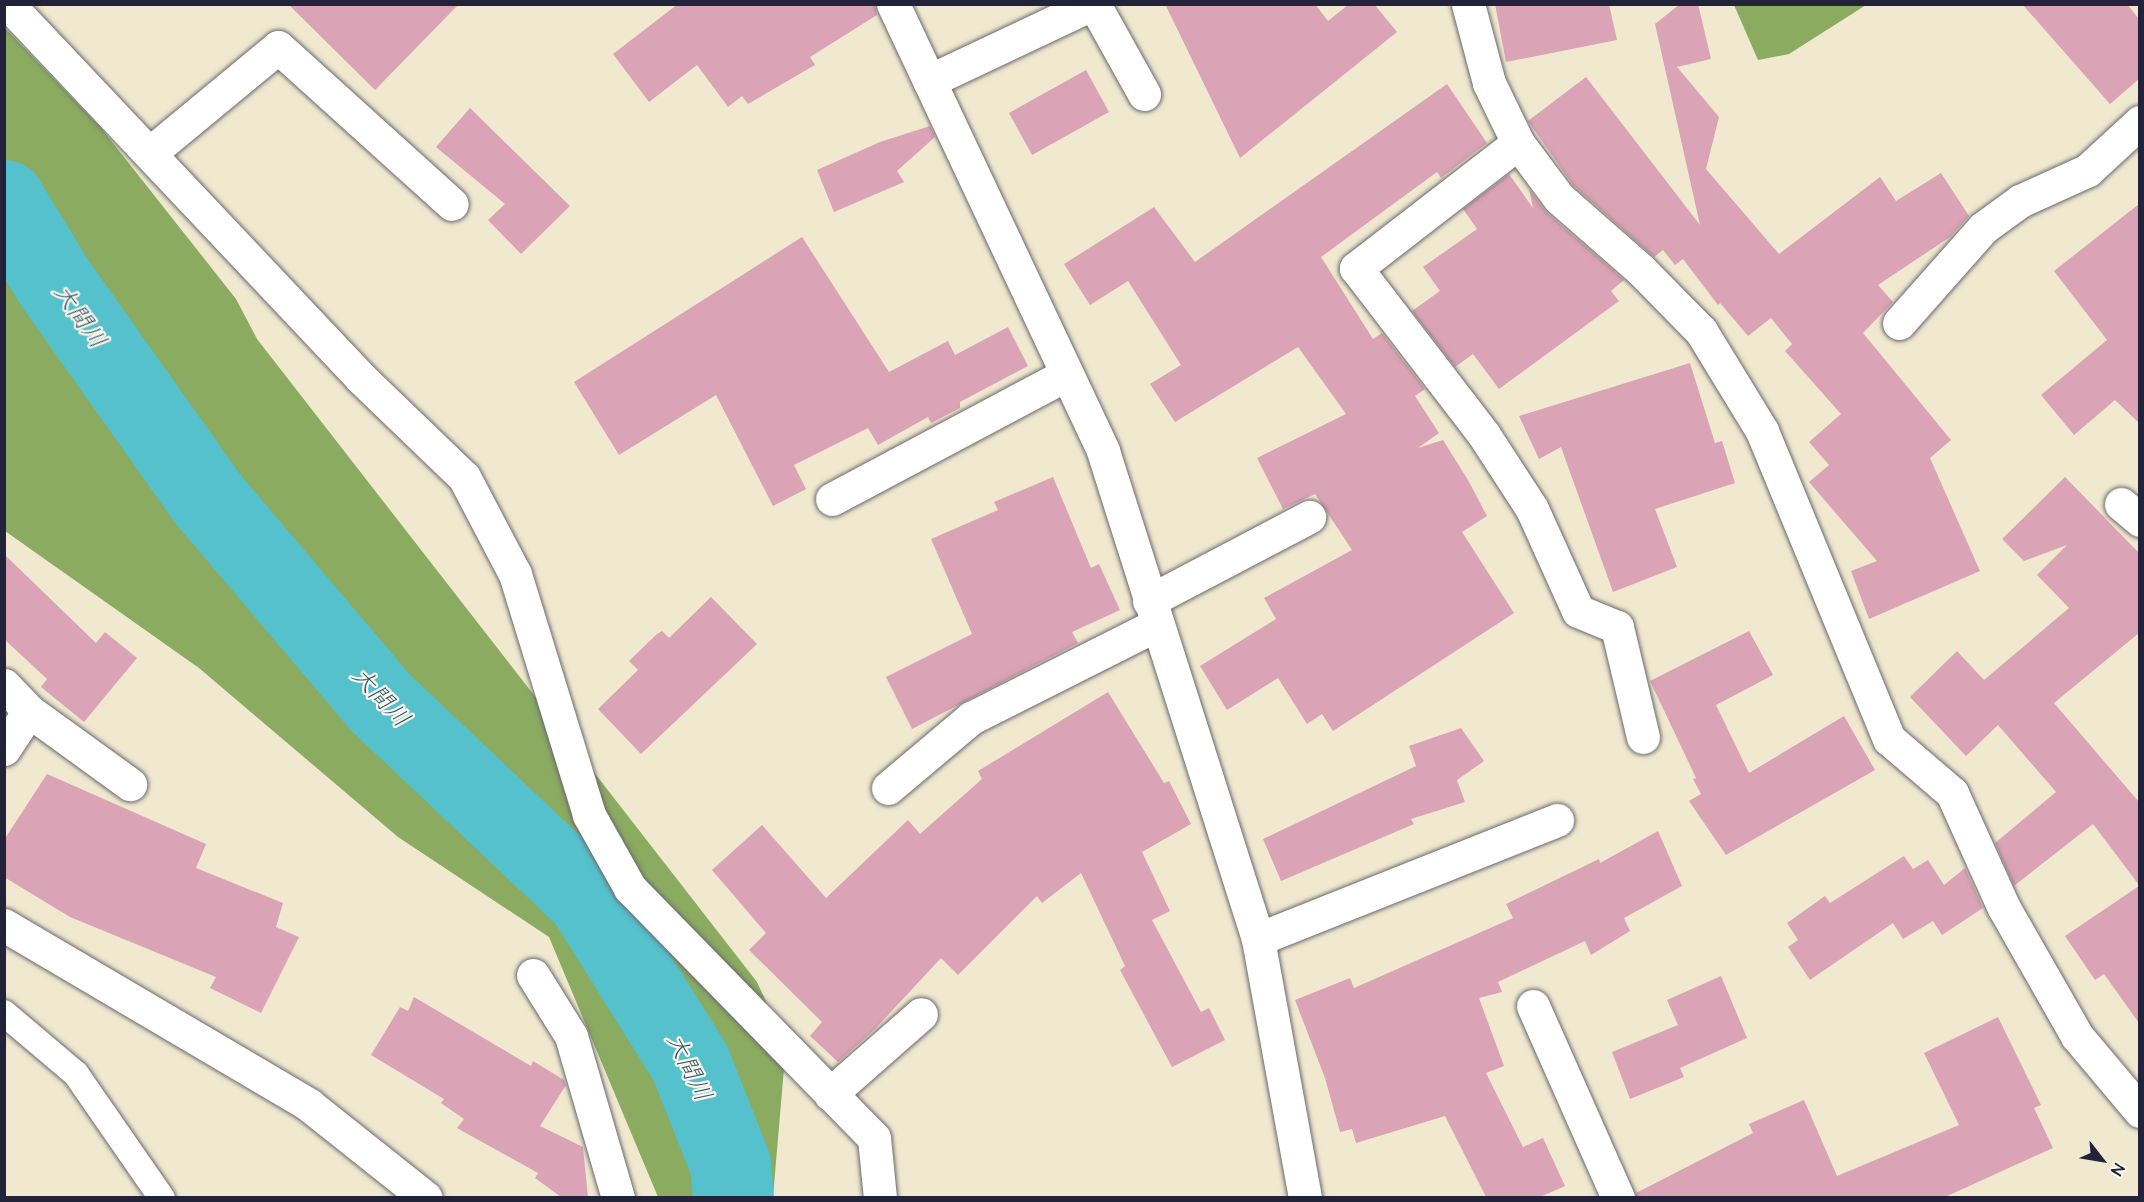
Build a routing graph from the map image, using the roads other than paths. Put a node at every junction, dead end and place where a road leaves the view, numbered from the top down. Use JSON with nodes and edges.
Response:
{"nodes":[{"id":1,"x":8,"y":4,"type":"edge"},
{"id":2,"x":893,"y":4,"type":"edge"},
{"id":3,"x":1093,"y":4,"type":"edge"},
{"id":4,"x":1467,"y":4,"type":"edge"},
{"id":5,"x":929,"y":81,"type":"junction"},
{"id":6,"x":1144,"y":94,"type":"dead end"},
{"id":7,"x":2139,"y":122,"type":"edge"},
{"id":8,"x":1518,"y":142,"type":"junction"},
{"id":9,"x":150,"y":153,"type":"junction"},
{"id":10,"x":452,"y":204,"type":"dead end"},
{"id":11,"x":1899,"y":323,"type":"dead end"},
{"id":12,"x":1067,"y":374,"type":"junction"},
{"id":13,"x":832,"y":500,"type":"dead end"},
{"id":14,"x":1309,"y":517,"type":"dead end"},
{"id":15,"x":1152,"y":613,"type":"junction"},
{"id":16,"x":4,"y":685,"type":"edge"},
{"id":17,"x":29,"y":711,"type":"junction"},
{"id":18,"x":1642,"y":737,"type":"dead end"},
{"id":19,"x":4,"y":749,"type":"edge"},
{"id":20,"x":130,"y":784,"type":"dead end"},
{"id":21,"x":888,"y":788,"type":"dead end"},
{"id":22,"x":1557,"y":820,"type":"dead end"},
{"id":23,"x":4,"y":925,"type":"edge"},
{"id":24,"x":1258,"y":939,"type":"junction"},
{"id":25,"x":533,"y":975,"type":"dead end"},
{"id":26,"x":1533,"y":1006,"type":"dead end"},
{"id":27,"x":4,"y":1013,"type":"edge"},
{"id":28,"x":921,"y":1014,"type":"dead end"},
{"id":29,"x":830,"y":1094,"type":"junction"},
{"id":30,"x":2139,"y":1111,"type":"edge"},
{"id":31,"x":162,"y":1197,"type":"edge"},
{"id":32,"x":426,"y":1197,"type":"edge"},
{"id":33,"x":618,"y":1197,"type":"edge"},
{"id":34,"x":880,"y":1197,"type":"edge"},
{"id":35,"x":1305,"y":1197,"type":"edge"},
{"id":36,"x":1618,"y":1197,"type":"edge"}],
"edges":[{"from":1,"to":9,"type":"street"},
{"from":2,"to":5,"type":"street"},
{"from":3,"to":5,"type":"street"},
{"from":3,"to":6,"type":"street"},
{"from":4,"to":8,"type":"street"},
{"from":5,"to":12,"type":"street"},
{"from":7,"to":11,"type":"street"},
{"from":8,"to":18,"type":"street"},
{"from":8,"to":30,"type":"street"},
{"from":9,"to":10,"type":"street"},
{"from":9,"to":29,"type":"street"},
{"from":12,"to":13,"type":"street"},
{"from":12,"to":15,"type":"street"},
{"from":14,"to":15,"type":"street"},
{"from":15,"to":21,"type":"street"},
{"from":15,"to":24,"type":"street"},
{"from":16,"to":17,"type":"street"},
{"from":17,"to":19,"type":"street"},
{"from":17,"to":20,"type":"street"},
{"from":22,"to":24,"type":"street"},
{"from":23,"to":32,"type":"street"},
{"from":24,"to":35,"type":"street"},
{"from":25,"to":33,"type":"street"},
{"from":26,"to":36,"type":"street"},
{"from":27,"to":31,"type":"lane"},
{"from":28,"to":29,"type":"street"},
{"from":29,"to":34,"type":"street"}]}
